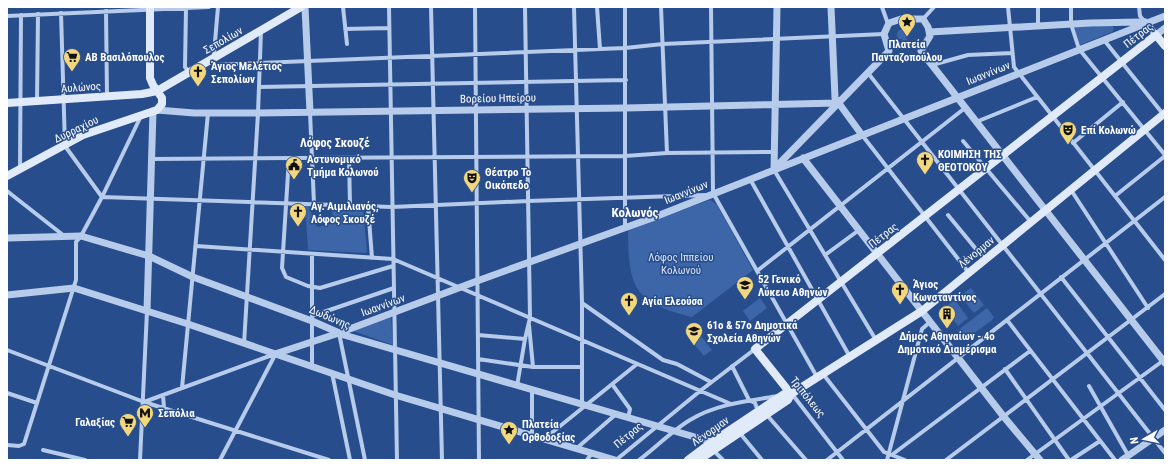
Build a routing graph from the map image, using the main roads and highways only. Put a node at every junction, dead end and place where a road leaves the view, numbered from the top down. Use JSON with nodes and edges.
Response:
{"nodes":[{"id":1,"x":301,"y":7,"type":"edge"},
{"id":2,"x":150,"y":8,"type":"edge"},
{"id":3,"x":1165,"y":46,"type":"edge"},
{"id":4,"x":157,"y":91,"type":"junction"},
{"id":5,"x":7,"y":103,"type":"edge"},
{"id":6,"x":1164,"y":114,"type":"edge"},
{"id":7,"x":7,"y":176,"type":"edge"},
{"id":8,"x":755,"y":349,"type":"joint"},
{"id":9,"x":788,"y":394,"type":"junction"},
{"id":10,"x":762,"y":413,"type":"junction"},
{"id":11,"x":712,"y":446,"type":"junction"},
{"id":12,"x":688,"y":460,"type":"edge"},
{"id":13,"x":699,"y":460,"type":"edge"}],
"edges":[{"from":1,"to":4,"type":"main road","name":"Σεπολίων"},
{"from":2,"to":4,"type":"main road"},
{"from":3,"to":8,"type":"main road","name":"Πέτρας"},
{"from":4,"to":5,"type":"main road","name":"Αυλώνος"},
{"from":4,"to":7,"type":"main road","name":"Δυρραχίου"},
{"from":6,"to":9,"type":"main road","name":"Λένορμαν"},
{"from":8,"to":9,"type":"main road","name":"Τριπόλεως"},
{"from":9,"to":10,"type":"main road","name":"Λένορμαν"},
{"from":10,"to":11,"type":"main road","name":"Λένορμαν"},
{"from":10,"to":11,"type":"main road","name":"Λένορμαν"},
{"from":11,"to":12,"type":"main road","name":"Λένορμαν"},
{"from":11,"to":13,"type":"main road","name":"Λένορμαν"}]}
